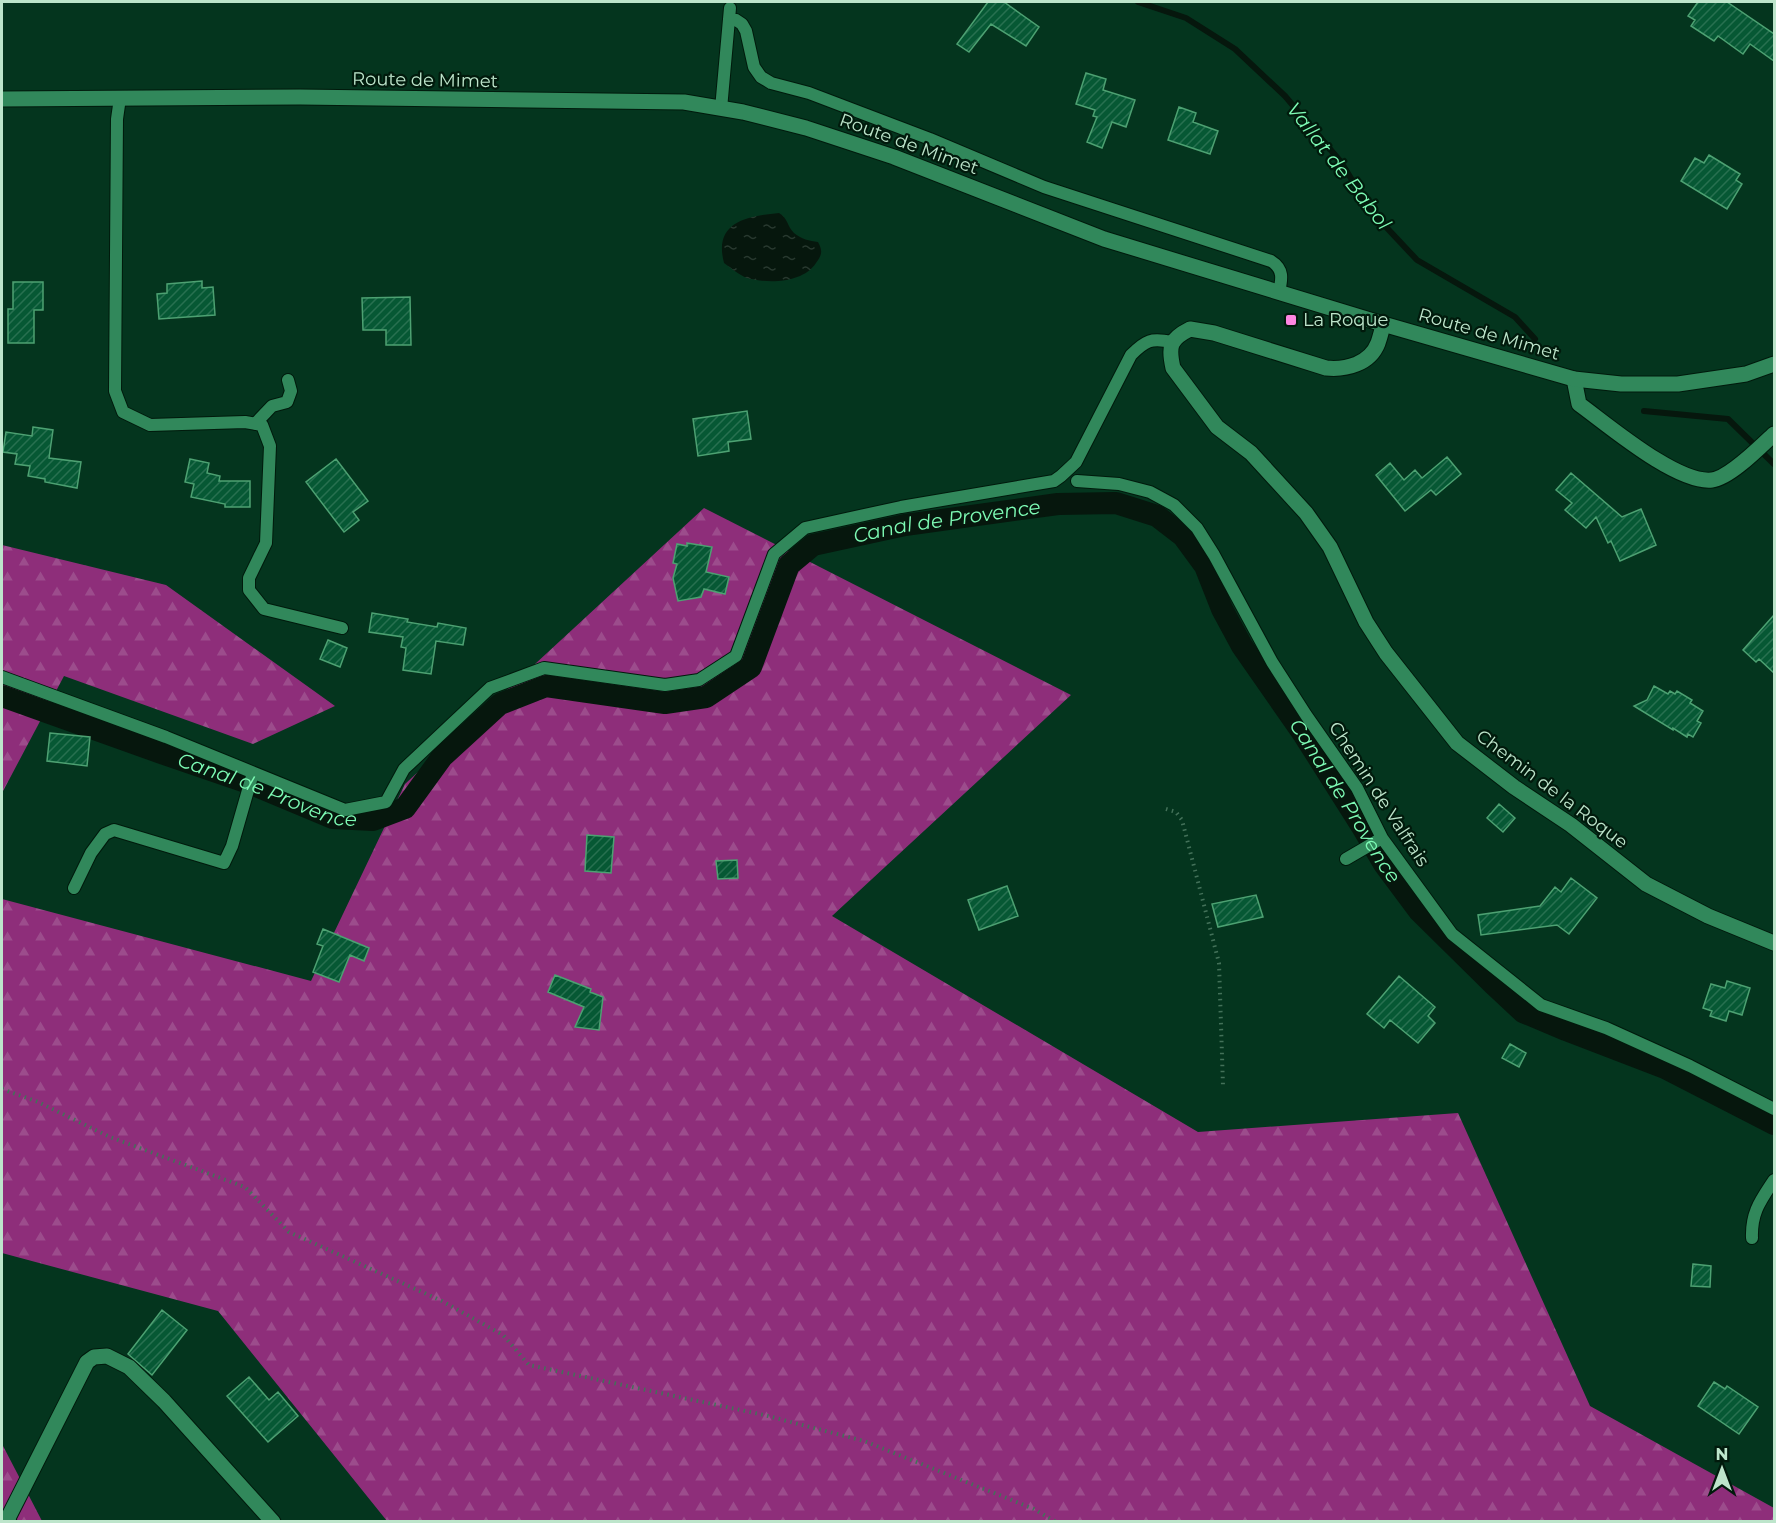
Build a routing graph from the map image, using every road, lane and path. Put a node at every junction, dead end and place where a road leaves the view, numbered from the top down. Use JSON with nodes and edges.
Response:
{"nodes":[{"id":1,"x":120,"y":98,"type":"junction"},
{"id":2,"x":2,"y":99,"type":"edge"},
{"id":3,"x":721,"y":109,"type":"junction"},
{"id":4,"x":1279,"y":292,"type":"junction"},
{"id":5,"x":1383,"y":324,"type":"junction"},
{"id":6,"x":1173,"y":342,"type":"junction"},
{"id":7,"x":1774,"y":364,"type":"edge"},
{"id":8,"x":1575,"y":379,"type":"junction"},
{"id":9,"x":288,"y":380,"type":"dead end"},
{"id":10,"x":255,"y":424,"type":"junction"},
{"id":11,"x":1774,"y":434,"type":"edge"},
{"id":12,"x":1077,"y":481,"type":"dead end"},
{"id":13,"x":342,"y":628,"type":"dead end"},
{"id":14,"x":2,"y":676,"type":"edge"},
{"id":15,"x":253,"y":773,"type":"junction"},
{"id":16,"x":1166,"y":809,"type":"dead end"},
{"id":17,"x":1380,"y":839,"type":"junction"},
{"id":18,"x":1346,"y":859,"type":"dead end"},
{"id":19,"x":74,"y":888,"type":"dead end"},
{"id":20,"x":1774,"y":943,"type":"edge"},
{"id":21,"x":1223,"y":1086,"type":"dead end"},
{"id":22,"x":2,"y":1089,"type":"edge"},
{"id":23,"x":1774,"y":1109,"type":"edge"},
{"id":24,"x":1774,"y":1180,"type":"edge"},
{"id":25,"x":1752,"y":1238,"type":"dead end"},
{"id":26,"x":9,"y":1521,"type":"edge"},
{"id":27,"x":273,"y":1521,"type":"edge"},
{"id":28,"x":1056,"y":1521,"type":"edge"}],
"edges":[{"from":1,"to":2,"type":"main road","name":"Route de Mimet"},
{"from":1,"to":3,"type":"main road","name":"Route de Mimet"},
{"from":1,"to":10,"type":"lane"},
{"from":3,"to":4,"type":"main road","name":"Route de Mimet"},
{"from":3,"to":4,"type":"lane"},
{"from":4,"to":5,"type":"main road","name":"Route de Mimet"},
{"from":5,"to":6,"type":"main road"},
{"from":5,"to":8,"type":"main road","name":"Route de Mimet"},
{"from":6,"to":15,"type":"lane"},
{"from":6,"to":20,"type":"main road","name":"Chemin de la Roque"},
{"from":7,"to":8,"type":"main road","name":"Route de Mimet"},
{"from":8,"to":11,"type":"main road"},
{"from":9,"to":10,"type":"lane"},
{"from":10,"to":13,"type":"lane"},
{"from":12,"to":17,"type":"lane","name":"Chemin de Valfrais"},
{"from":14,"to":15,"type":"lane"},
{"from":15,"to":19,"type":"lane"},
{"from":16,"to":21,"type":"path"},
{"from":17,"to":18,"type":"lane"},
{"from":17,"to":23,"type":"lane","name":"Chemin de Valfrais"},
{"from":22,"to":28,"type":"path"},
{"from":24,"to":25,"type":"lane"},
{"from":26,"to":27,"type":"main road"}]}
